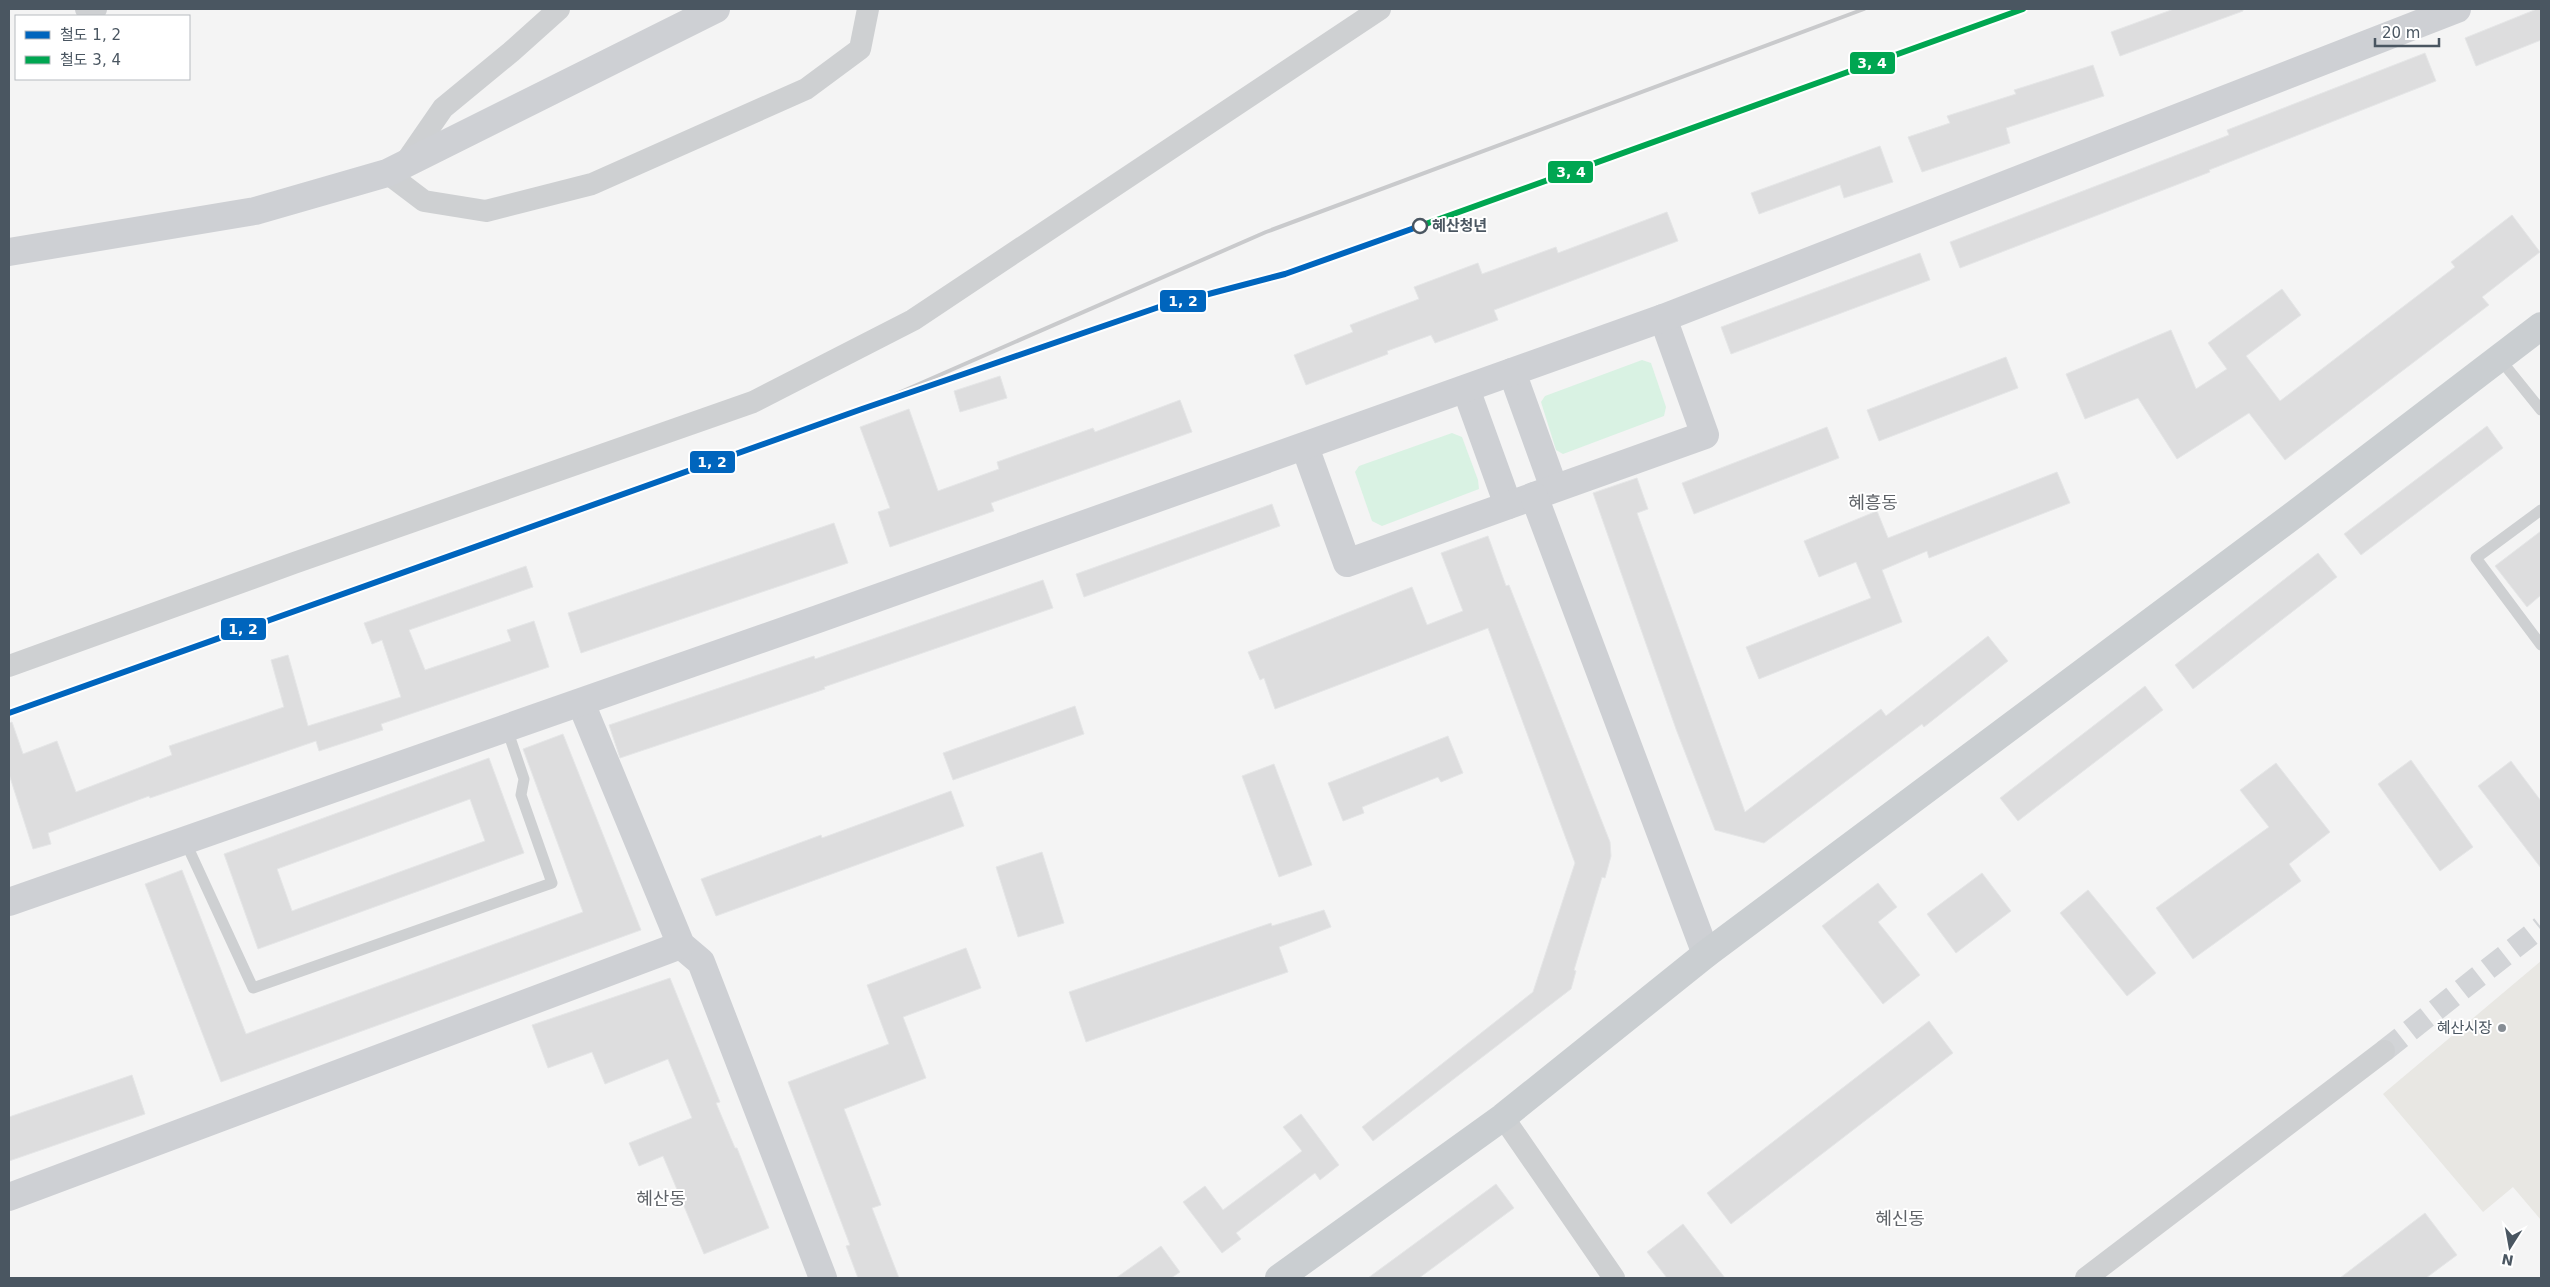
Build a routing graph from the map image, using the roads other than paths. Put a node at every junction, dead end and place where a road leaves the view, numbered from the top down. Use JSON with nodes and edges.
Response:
{"nodes":[{"id":1,"x":86,"y":9,"type":"edge"},
{"id":2,"x":96,"y":9,"type":"edge"},
{"id":3,"x":559,"y":9,"type":"edge"},
{"id":4,"x":716,"y":9,"type":"edge"},
{"id":5,"x":868,"y":9,"type":"edge"},
{"id":6,"x":1380,"y":9,"type":"edge"},
{"id":7,"x":2457,"y":9,"type":"edge"},
{"id":8,"x":396,"y":168,"type":"junction"},
{"id":9,"x":9,"y":252,"type":"edge"},
{"id":10,"x":1663,"y":318,"type":"junction"},
{"id":11,"x":2541,"y":326,"type":"edge"},
{"id":12,"x":2499,"y":358,"type":"junction"},
{"id":13,"x":1512,"y":372,"type":"junction"},
{"id":14,"x":1466,"y":389,"type":"junction"},
{"id":15,"x":2541,"y":410,"type":"edge"},
{"id":16,"x":1305,"y":447,"type":"junction"},
{"id":17,"x":1544,"y":492,"type":"junction"},
{"id":18,"x":1508,"y":505,"type":"junction"},
{"id":19,"x":2541,"y":510,"type":"edge"},
{"id":20,"x":2541,"y":645,"type":"edge"},
{"id":21,"x":9,"y":666,"type":"edge"},
{"id":22,"x":581,"y":703,"type":"junction"},
{"id":23,"x":507,"y":729,"type":"junction"},
{"id":24,"x":185,"y":841,"type":"junction"},
{"id":25,"x":9,"y":902,"type":"edge"},
{"id":26,"x":681,"y":945,"type":"junction"},
{"id":27,"x":1706,"y":954,"type":"junction"},
{"id":28,"x":2384,"y":1051,"type":"tunnel mouth"},
{"id":29,"x":1503,"y":1117,"type":"junction"},
{"id":30,"x":9,"y":1196,"type":"edge"},
{"id":31,"x":822,"y":1278,"type":"edge"},
{"id":32,"x":1278,"y":1278,"type":"edge"},
{"id":33,"x":1614,"y":1278,"type":"edge"},
{"id":34,"x":2086,"y":1278,"type":"edge"}],
"edges":[{"from":1,"to":2,"type":"street"},
{"from":3,"to":8,"type":"street"},
{"from":4,"to":8,"type":"main road"},
{"from":5,"to":8,"type":"street"},
{"from":6,"to":21,"type":"street"},
{"from":7,"to":10,"type":"main road"},
{"from":8,"to":9,"type":"main road"},
{"from":10,"to":13,"type":"main road"},
{"from":10,"to":17,"type":"main road"},
{"from":11,"to":12,"type":"main road"},
{"from":12,"to":15,"type":"lane"},
{"from":12,"to":27,"type":"main road"},
{"from":13,"to":14,"type":"main road"},
{"from":13,"to":17,"type":"main road"},
{"from":14,"to":16,"type":"main road"},
{"from":14,"to":18,"type":"main road"},
{"from":16,"to":18,"type":"main road"},
{"from":16,"to":22,"type":"main road"},
{"from":17,"to":18,"type":"main road"},
{"from":17,"to":27,"type":"main road"},
{"from":19,"to":20,"type":"lane"},
{"from":22,"to":23,"type":"main road"},
{"from":22,"to":26,"type":"main road"},
{"from":23,"to":24,"type":"main road"},
{"from":23,"to":24,"type":"lane"},
{"from":24,"to":25,"type":"main road"},
{"from":26,"to":30,"type":"main road"},
{"from":26,"to":31,"type":"main road"},
{"from":27,"to":29,"type":"main road"},
{"from":28,"to":34,"type":"street"},
{"from":29,"to":32,"type":"main road"},
{"from":29,"to":33,"type":"street"}]}
